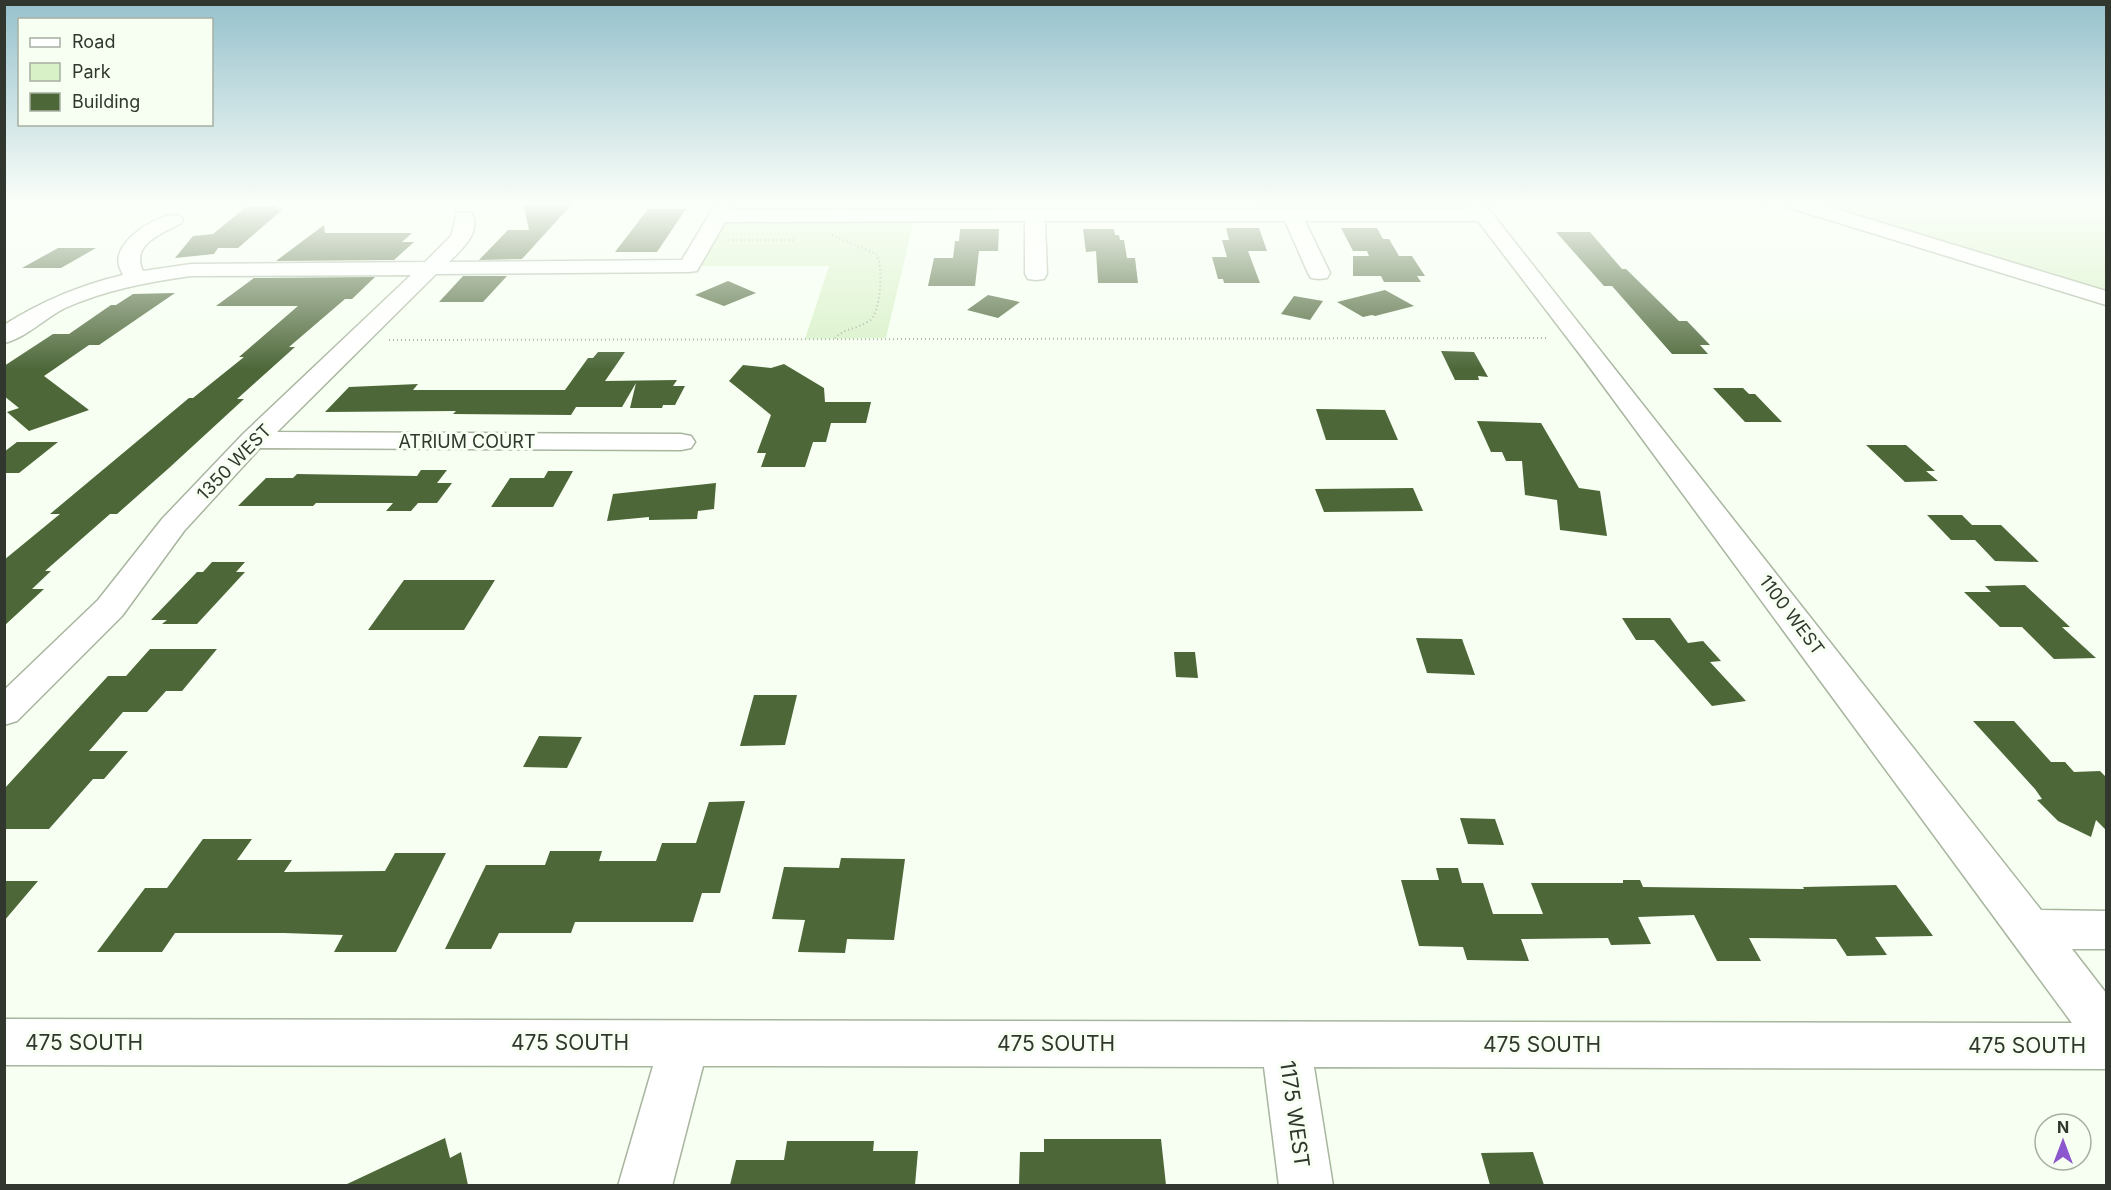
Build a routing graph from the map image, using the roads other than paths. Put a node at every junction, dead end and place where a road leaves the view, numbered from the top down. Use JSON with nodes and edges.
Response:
{"nodes":[{"id":1,"x":130,"y":259,"type":"edge"},
{"id":2,"x":440,"y":259,"type":"edge"},
{"id":3,"x":693,"y":259,"type":"edge"},
{"id":4,"x":1036,"y":259,"type":"edge"},
{"id":5,"x":1312,"y":259,"type":"edge"},
{"id":6,"x":1518,"y":259,"type":"edge"},
{"id":7,"x":1975,"y":259,"type":"edge"},
{"id":8,"x":432,"y":267,"type":"junction"},
{"id":9,"x":1319,"y":273,"type":"dead end"},
{"id":10,"x":1036,"y":274,"type":"dead end"},
{"id":11,"x":135,"y":277,"type":"junction"},
{"id":12,"x":2106,"y":298,"type":"edge"},
{"id":13,"x":4,"y":336,"type":"edge"},
{"id":14,"x":253,"y":440,"type":"junction"},
{"id":15,"x":681,"y":441,"type":"dead end"},
{"id":16,"x":4,"y":712,"type":"edge"},
{"id":17,"x":2030,"y":929,"type":"junction"},
{"id":18,"x":2106,"y":930,"type":"edge"},
{"id":19,"x":2106,"y":1030,"type":"edge"},
{"id":20,"x":4,"y":1042,"type":"edge"},
{"id":21,"x":684,"y":1042,"type":"junction"},
{"id":22,"x":1285,"y":1043,"type":"junction"},
{"id":23,"x":2106,"y":1046,"type":"edge"},
{"id":24,"x":645,"y":1185,"type":"edge"},
{"id":25,"x":1306,"y":1185,"type":"edge"}],
"edges":[{"from":1,"to":11,"type":"street"},
{"from":2,"to":8,"type":"street","name":"1350 WEST"},
{"from":3,"to":8,"type":"street"},
{"from":4,"to":10,"type":"street"},
{"from":5,"to":9,"type":"street"},
{"from":6,"to":17,"type":"street","name":"1100 WEST"},
{"from":7,"to":12,"type":"street"},
{"from":8,"to":11,"type":"street"},
{"from":8,"to":14,"type":"street","name":"1350 WEST"},
{"from":11,"to":13,"type":"street"},
{"from":14,"to":15,"type":"street","name":"ATRIUM COURT"},
{"from":14,"to":16,"type":"street","name":"1350 WEST"},
{"from":17,"to":18,"type":"street"},
{"from":17,"to":19,"type":"street","name":"1100 WEST"},
{"from":20,"to":21,"type":"street","name":"475 SOUTH"},
{"from":21,"to":22,"type":"street","name":"475 SOUTH"},
{"from":21,"to":24,"type":"street"},
{"from":22,"to":23,"type":"street","name":"475 SOUTH"},
{"from":22,"to":25,"type":"street","name":"1175 WEST"}]}
